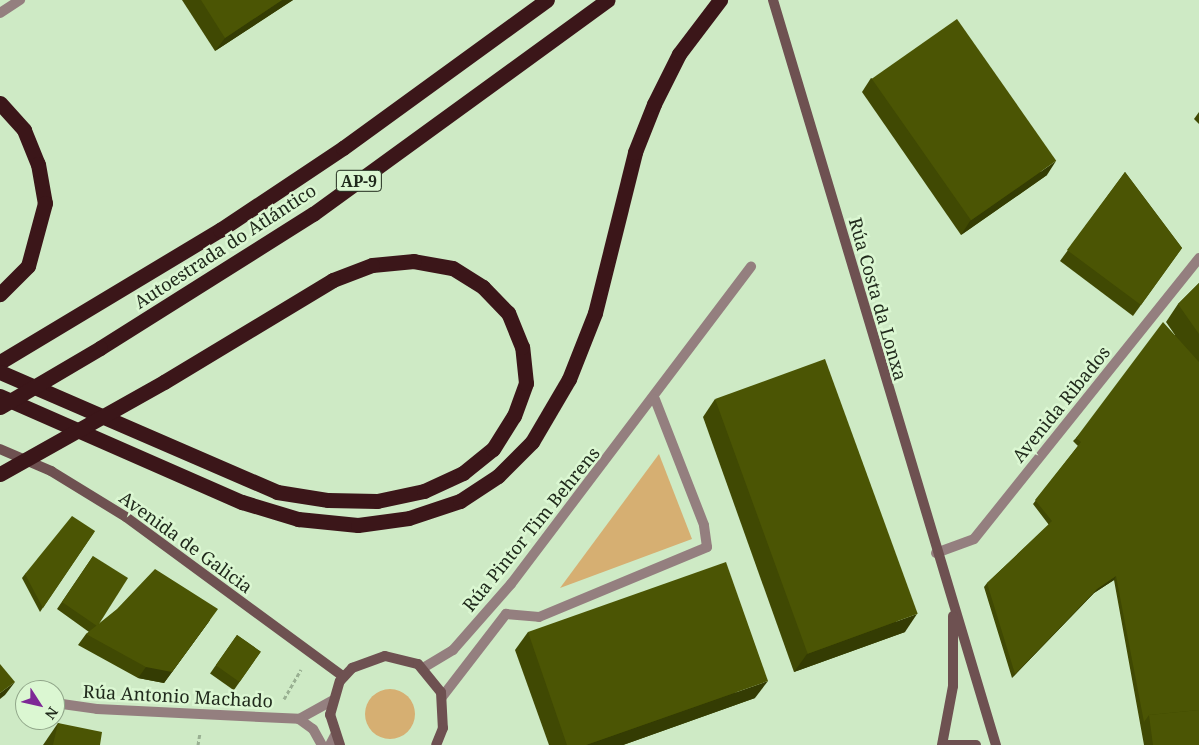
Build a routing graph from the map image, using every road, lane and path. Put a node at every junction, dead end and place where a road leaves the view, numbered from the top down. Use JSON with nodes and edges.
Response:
{"nodes":[{"id":1,"x":20,"y":0,"type":"edge"},
{"id":2,"x":547,"y":0,"type":"edge"},
{"id":3,"x":608,"y":0,"type":"edge"},
{"id":4,"x":720,"y":0,"type":"edge"},
{"id":5,"x":773,"y":0,"type":"edge"},
{"id":6,"x":0,"y":13,"type":"edge"},
{"id":7,"x":0,"y":103,"type":"edge"},
{"id":8,"x":1199,"y":258,"type":"edge"},
{"id":9,"x":751,"y":267,"type":"dead end"},
{"id":10,"x":0,"y":294,"type":"edge"},
{"id":11,"x":0,"y":362,"type":"edge"},
{"id":12,"x":0,"y":372,"type":"edge"},
{"id":13,"x":0,"y":396,"type":"edge"},
{"id":14,"x":655,"y":398,"type":"junction"},
{"id":15,"x":0,"y":407,"type":"edge"},
{"id":16,"x":0,"y":449,"type":"edge"},
{"id":17,"x":0,"y":474,"type":"edge"},
{"id":18,"x":936,"y":553,"type":"junction"},
{"id":19,"x":953,"y":608,"type":"junction"},
{"id":20,"x":313,"y":653,"type":"junction"},
{"id":21,"x":423,"y":668,"type":"junction"},
{"id":22,"x":344,"y":677,"type":"junction"},
{"id":23,"x":442,"y":697,"type":"junction"},
{"id":24,"x":332,"y":701,"type":"junction"},
{"id":25,"x":65,"y":704,"type":"edge"},
{"id":26,"x":274,"y":718,"type":"junction"},
{"id":27,"x":299,"y":719,"type":"junction"},
{"id":28,"x":335,"y":735,"type":"junction"},
{"id":29,"x":322,"y":745,"type":"edge"},
{"id":30,"x":330,"y":745,"type":"edge"},
{"id":31,"x":340,"y":745,"type":"edge"},
{"id":32,"x":436,"y":745,"type":"edge"},
{"id":33,"x":944,"y":745,"type":"edge"},
{"id":34,"x":976,"y":745,"type":"edge"},
{"id":35,"x":996,"y":745,"type":"edge"}],
"edges":[{"from":1,"to":6,"type":"street"},
{"from":2,"to":11,"type":"highway","name":"Autoestrada do Atlántico","number":"AP-9"},
{"from":3,"to":15,"type":"highway","name":"Autoestrada do Atlántico","number":"AP-9","bridge":true},
{"from":4,"to":13,"type":"highway"},
{"from":5,"to":18,"type":"main road","name":"Rúa Costa da Lonxa"},
{"from":7,"to":10,"type":"highway"},
{"from":8,"to":18,"type":"street","name":"Avenida Ribados"},
{"from":9,"to":14,"type":"street","name":"Rúa Pintor Tim Behrens"},
{"from":12,"to":17,"type":"highway","bridge":true},
{"from":14,"to":21,"type":"street","name":"Rúa Pintor Tim Behrens"},
{"from":14,"to":23,"type":"street","name":"Rúa Pintor Tim Behrens"},
{"from":16,"to":20,"type":"main road","name":"Avenida de Galicia"},
{"from":18,"to":19,"type":"main road","name":"Rúa Costa da Lonxa"},
{"from":19,"to":33,"type":"main road","name":"Rúa Costa da Lonxa"},
{"from":19,"to":35,"type":"main road","name":"Rúa Costa da Lonxa"},
{"from":20,"to":22,"type":"main road","name":"Avenida de Galicia"},
{"from":20,"to":26,"type":"path"},
{"from":21,"to":22,"type":"main road"},
{"from":21,"to":23,"type":"main road"},
{"from":22,"to":24,"type":"main road"},
{"from":23,"to":32,"type":"main road"},
{"from":24,"to":27,"type":"street"},
{"from":24,"to":28,"type":"main road"},
{"from":25,"to":26,"type":"street","name":"Rúa Antonio Machado"},
{"from":26,"to":27,"type":"street","name":"Rúa Antonio Machado"},
{"from":27,"to":29,"type":"street"},
{"from":28,"to":30,"type":"street"},
{"from":28,"to":31,"type":"main road"},
{"from":33,"to":34,"type":"main road"}]}
